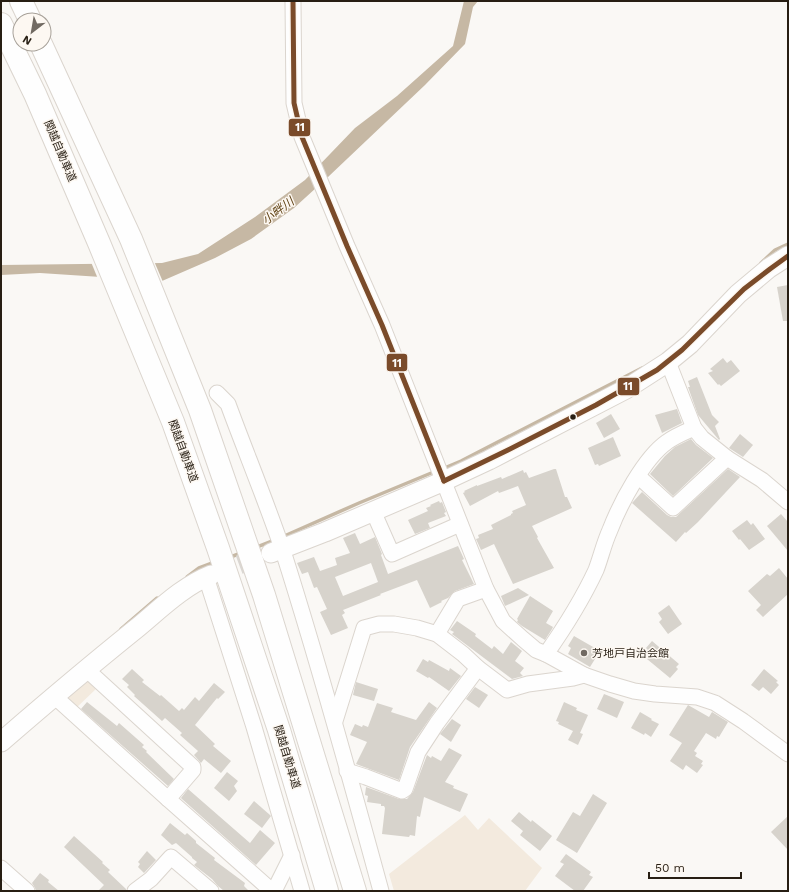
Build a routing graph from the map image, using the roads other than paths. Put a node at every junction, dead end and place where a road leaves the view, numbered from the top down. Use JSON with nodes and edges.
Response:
{"nodes":[{"id":1,"x":21,"y":1,"type":"edge"},
{"id":2,"x":293,"y":1,"type":"edge"},
{"id":3,"x":26,"y":12,"type":"edge"},
{"id":4,"x":1,"y":24,"type":"edge"},
{"id":5,"x":45,"y":52,"type":"edge"},
{"id":6,"x":788,"y":256,"type":"edge"},
{"id":7,"x":668,"y":362,"type":"junction"},
{"id":8,"x":217,"y":393,"type":"dead end"},
{"id":9,"x":694,"y":428,"type":"junction"},
{"id":10,"x":727,"y":458,"type":"junction"},
{"id":11,"x":441,"y":474,"type":"junction"},
{"id":12,"x":638,"y":476,"type":"junction"},
{"id":13,"x":788,"y":502,"type":"edge"},
{"id":14,"x":373,"y":511,"type":"junction"},
{"id":15,"x":460,"y":524,"type":"junction"},
{"id":16,"x":276,"y":551,"type":"junction"},
{"id":17,"x":209,"y":576,"type":"joint"},
{"id":18,"x":486,"y":589,"type":"junction"},
{"id":19,"x":437,"y":634,"type":"junction"},
{"id":20,"x":546,"y":654,"type":"junction"},
{"id":21,"x":478,"y":668,"type":"junction"},
{"id":22,"x":86,"y":669,"type":"junction"},
{"id":23,"x":584,"y":675,"type":"junction"},
{"id":24,"x":54,"y":696,"type":"junction"},
{"id":25,"x":335,"y":721,"type":"junction"},
{"id":26,"x":1,"y":742,"type":"edge"},
{"id":27,"x":788,"y":754,"type":"edge"},
{"id":28,"x":347,"y":771,"type":"junction"},
{"id":29,"x":168,"y":799,"type":"junction"},
{"id":30,"x":292,"y":855,"type":"junction"},
{"id":31,"x":1,"y":868,"type":"edge"},
{"id":32,"x":27,"y":891,"type":"edge"},
{"id":33,"x":135,"y":891,"type":"edge"},
{"id":34,"x":211,"y":891,"type":"edge"},
{"id":35,"x":273,"y":891,"type":"edge"},
{"id":36,"x":302,"y":891,"type":"edge"},
{"id":37,"x":327,"y":891,"type":"edge"},
{"id":38,"x":355,"y":891,"type":"edge"},
{"id":39,"x":381,"y":891,"type":"edge"}],
"edges":[{"from":1,"to":3,"type":"highway"},
{"from":2,"to":11,"type":"street"},
{"from":4,"to":37,"type":"highway","name":"関越自動車道"},
{"from":5,"to":38,"type":"highway"},
{"from":6,"to":7,"type":"street"},
{"from":7,"to":9,"type":"street"},
{"from":7,"to":11,"type":"street"},
{"from":8,"to":16,"type":"street"},
{"from":9,"to":10,"type":"street"},
{"from":9,"to":12,"type":"street"},
{"from":10,"to":12,"type":"street"},
{"from":10,"to":13,"type":"street"},
{"from":11,"to":14,"type":"street"},
{"from":11,"to":15,"type":"street"},
{"from":12,"to":20,"type":"street"},
{"from":14,"to":15,"type":"street"},
{"from":14,"to":16,"type":"street"},
{"from":15,"to":18,"type":"street"},
{"from":16,"to":25,"type":"street"},
{"from":17,"to":22,"type":"street"},
{"from":17,"to":30,"type":"street"},
{"from":18,"to":19,"type":"street"},
{"from":18,"to":20,"type":"street"},
{"from":19,"to":21,"type":"street"},
{"from":19,"to":25,"type":"street"},
{"from":20,"to":23,"type":"street"},
{"from":21,"to":23,"type":"street"},
{"from":21,"to":28,"type":"street"},
{"from":22,"to":24,"type":"street"},
{"from":22,"to":29,"type":"street"},
{"from":23,"to":27,"type":"street"},
{"from":24,"to":26,"type":"street"},
{"from":24,"to":29,"type":"street"},
{"from":25,"to":28,"type":"street"},
{"from":28,"to":39,"type":"street"},
{"from":29,"to":35,"type":"street"},
{"from":30,"to":35,"type":"street"},
{"from":30,"to":36,"type":"street"},
{"from":31,"to":32,"type":"street"},
{"from":33,"to":34,"type":"street"}]}
